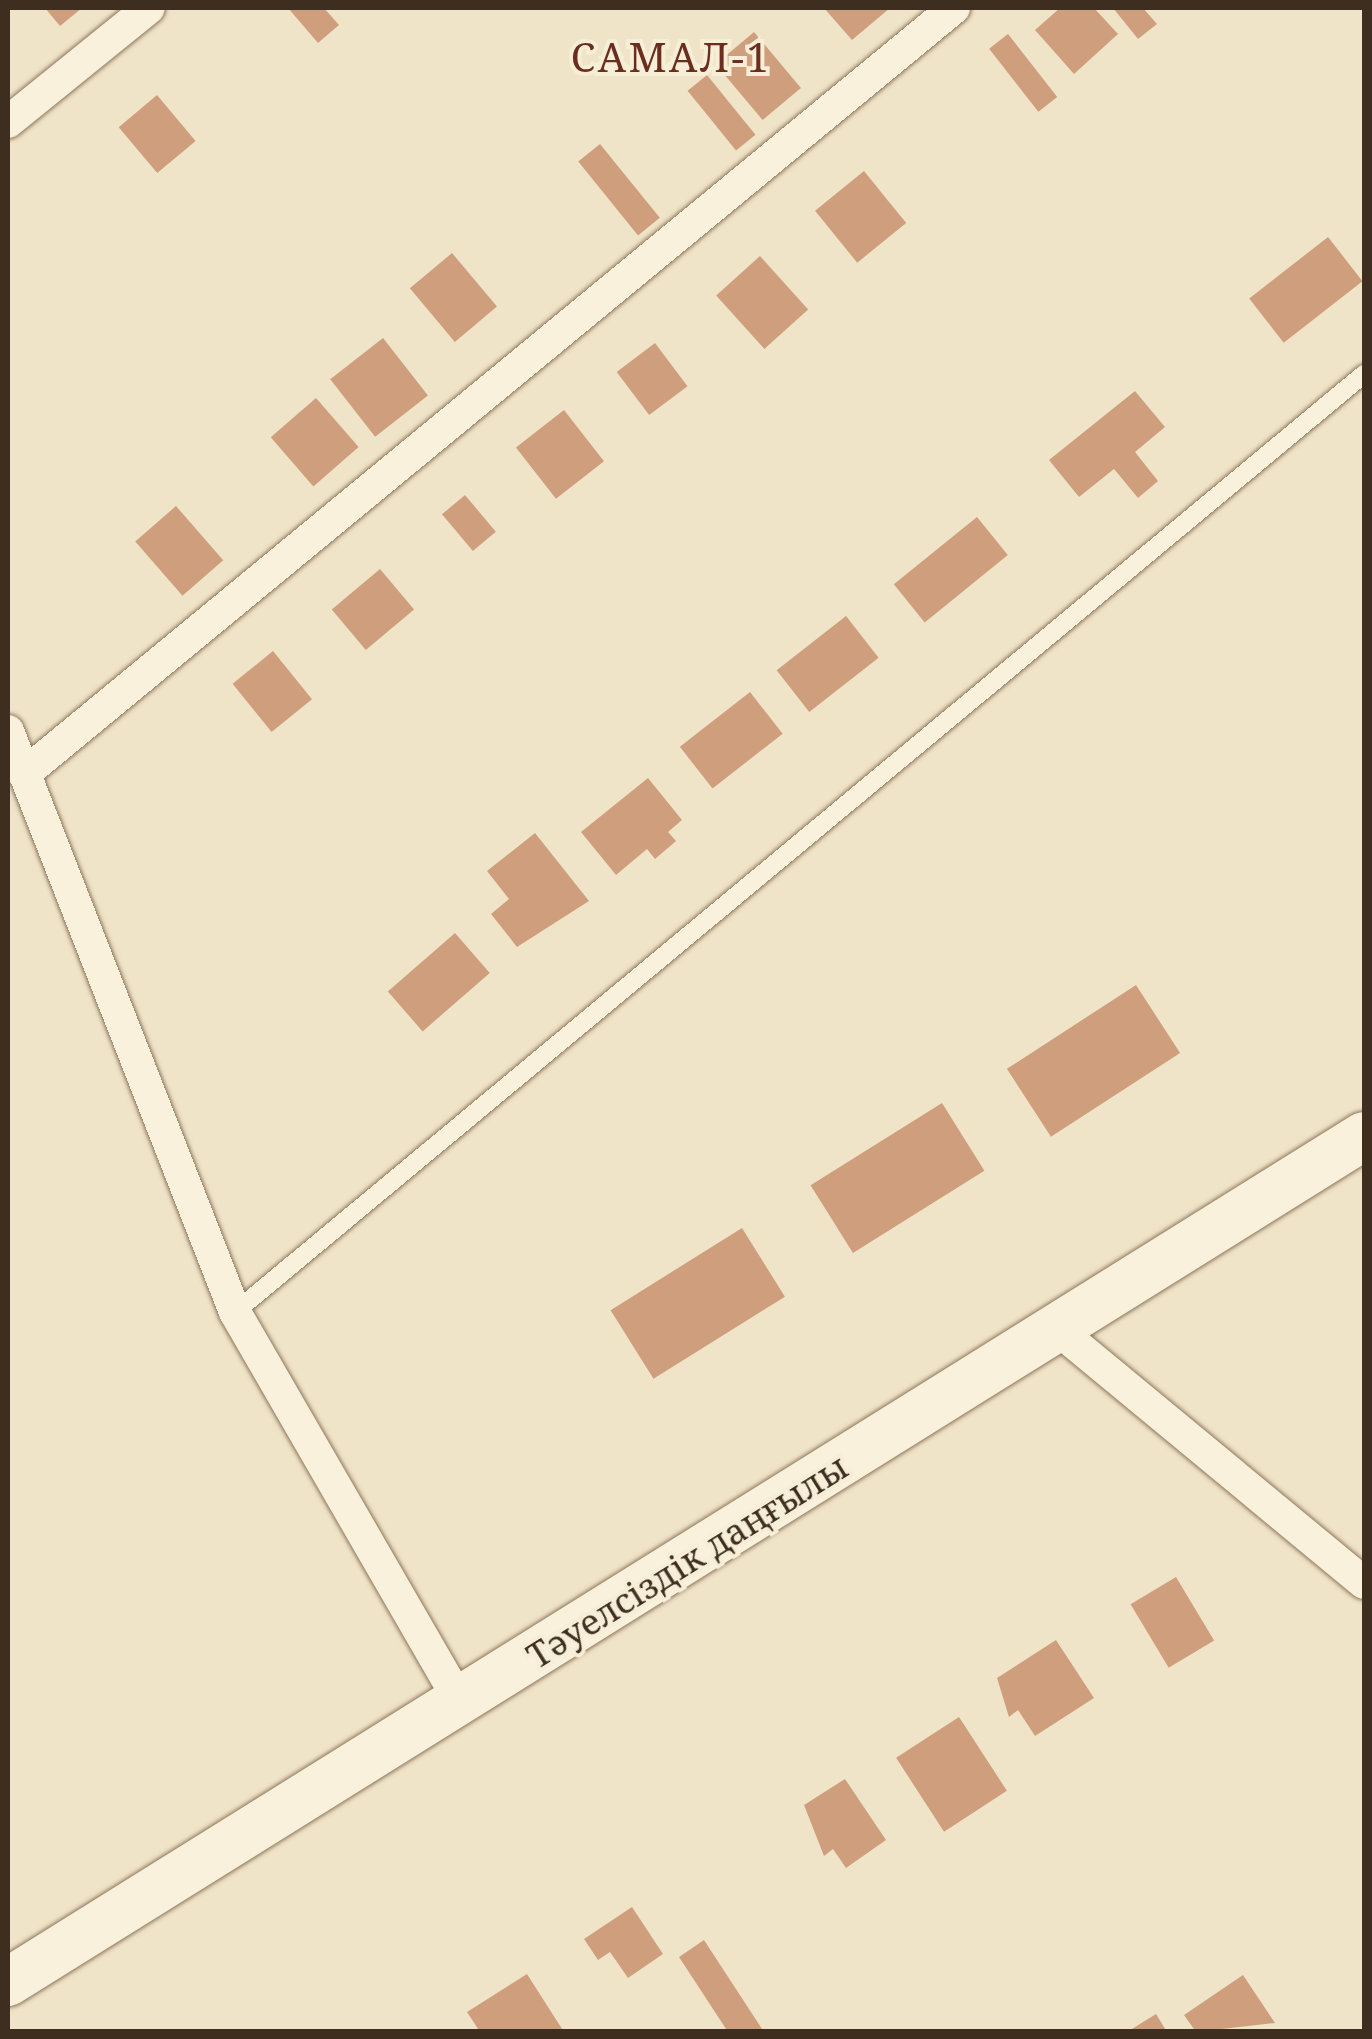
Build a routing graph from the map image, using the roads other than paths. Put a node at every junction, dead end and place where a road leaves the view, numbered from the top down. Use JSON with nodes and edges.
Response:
{"nodes":[{"id":1,"x":149,"y":8,"type":"edge"},
{"id":2,"x":954,"y":8,"type":"edge"},
{"id":3,"x":8,"y":122,"type":"edge"},
{"id":4,"x":1364,"y":374,"type":"edge"},
{"id":5,"x":8,"y":731,"type":"edge"},
{"id":6,"x":24,"y":774,"type":"junction"},
{"id":7,"x":1364,"y":1136,"type":"edge"},
{"id":8,"x":235,"y":1312,"type":"junction"},
{"id":9,"x":1057,"y":1329,"type":"junction"},
{"id":10,"x":1364,"y":1584,"type":"edge"},
{"id":11,"x":461,"y":1703,"type":"junction"},
{"id":12,"x":8,"y":1982,"type":"edge"}],
"edges":[{"from":1,"to":3,"type":"street"},
{"from":2,"to":6,"type":"street"},
{"from":4,"to":8,"type":"lane"},
{"from":5,"to":6,"type":"street"},
{"from":6,"to":8,"type":"street"},
{"from":7,"to":9,"type":"street","name":"Тәуелсіздік даңғылы"},
{"from":8,"to":11,"type":"street"},
{"from":9,"to":10,"type":"street"},
{"from":9,"to":11,"type":"street","name":"Тәуелсіздік даңғылы"},
{"from":11,"to":12,"type":"street","name":"Тәуелсіздік даңғылы"}]}
